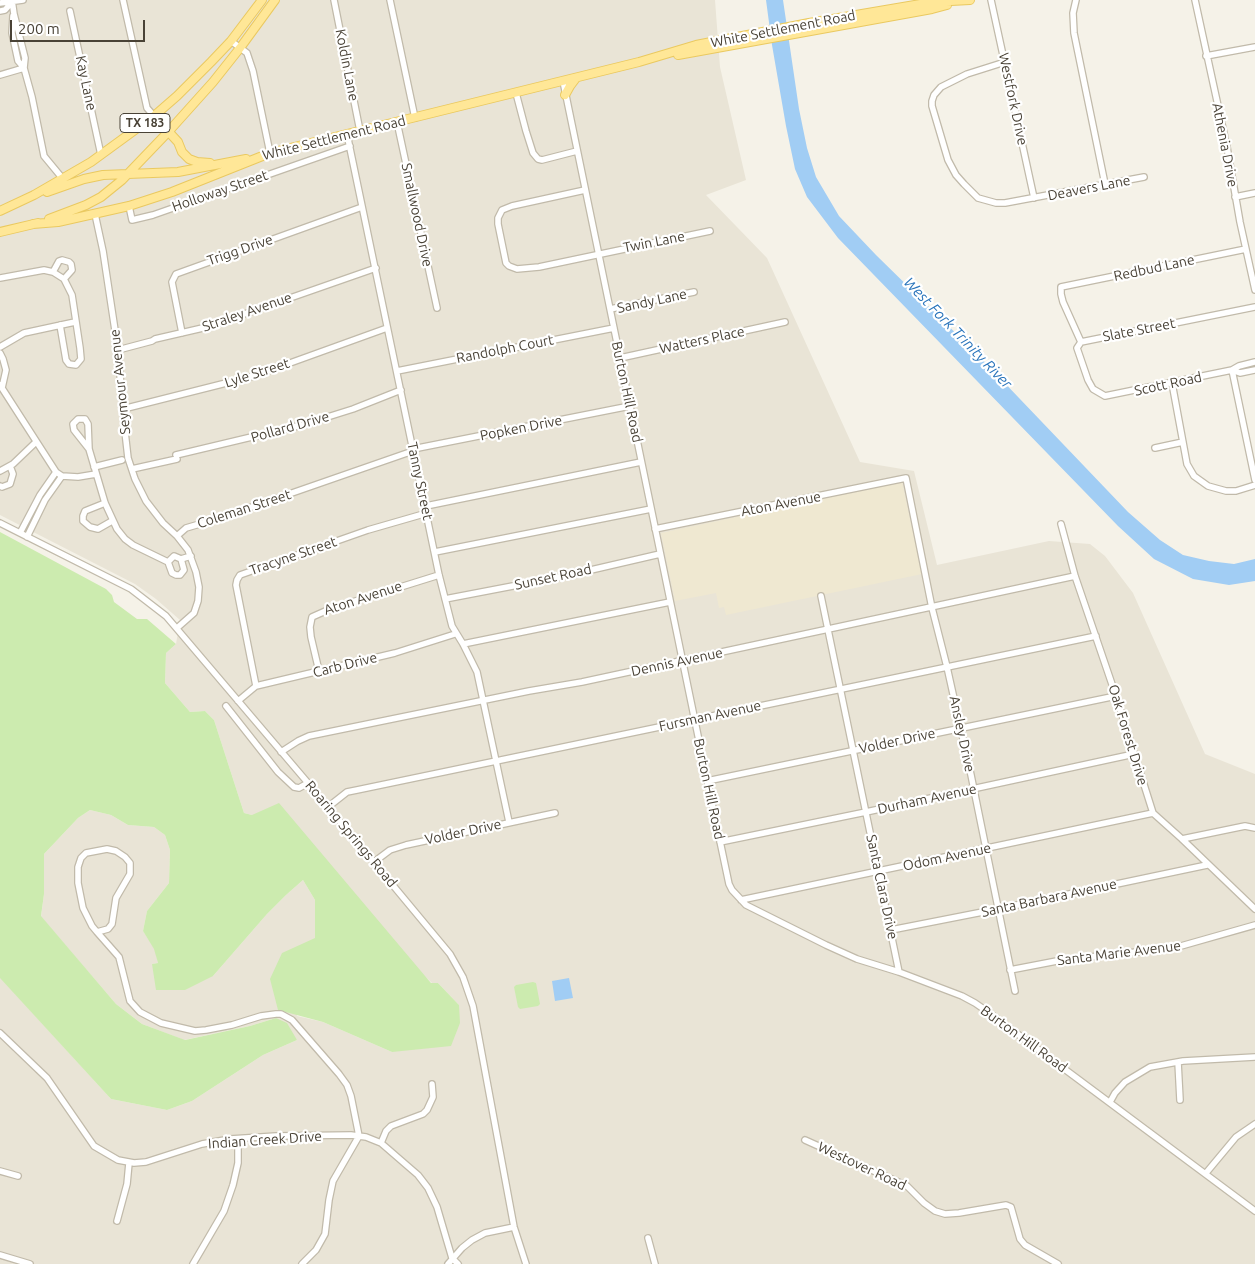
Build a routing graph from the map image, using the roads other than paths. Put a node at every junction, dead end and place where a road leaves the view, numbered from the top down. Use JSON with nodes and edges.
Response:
{"nodes":[{"id":1,"x":23,"y":0,"type":"edge"},
{"id":2,"x":123,"y":0,"type":"edge"},
{"id":3,"x":262,"y":0,"type":"edge"},
{"id":4,"x":275,"y":0,"type":"edge"},
{"id":5,"x":334,"y":0,"type":"edge"},
{"id":6,"x":390,"y":0,"type":"edge"},
{"id":7,"x":970,"y":0,"type":"edge"},
{"id":8,"x":991,"y":0,"type":"edge"},
{"id":9,"x":1076,"y":0,"type":"edge"},
{"id":10,"x":1195,"y":0,"type":"edge"},
{"id":11,"x":12,"y":1,"type":"edge"},
{"id":12,"x":932,"y":1,"type":"edge"},
{"id":13,"x":959,"y":2,"type":"junction"},
{"id":14,"x":0,"y":3,"type":"edge"},
{"id":15,"x":917,"y":9,"type":"junction"},
{"id":16,"x":0,"y":11,"type":"edge"},
{"id":17,"x":70,"y":11,"type":"dead end"},
{"id":18,"x":231,"y":40,"type":"junction"},
{"id":19,"x":1255,"y":47,"type":"edge"},
{"id":20,"x":240,"y":48,"type":"junction"},
{"id":21,"x":1206,"y":56,"type":"junction"},
{"id":22,"x":1005,"y":62,"type":"junction"},
{"id":23,"x":24,"y":68,"type":"junction"},
{"id":24,"x":0,"y":75,"type":"edge"},
{"id":25,"x":577,"y":78,"type":"junction"},
{"id":26,"x":563,"y":81,"type":"junction"},
{"id":27,"x":516,"y":93,"type":"junction"},
{"id":28,"x":566,"y":95,"type":"junction"},
{"id":29,"x":184,"y":115,"type":"junction"},
{"id":30,"x":154,"y":116,"type":"junction"},
{"id":31,"x":415,"y":118,"type":"junction"},
{"id":32,"x":397,"y":122,"type":"junction"},
{"id":33,"x":360,"y":130,"type":"junction"},
{"id":34,"x":170,"y":131,"type":"junction"},
{"id":35,"x":347,"y":134,"type":"junction"},
{"id":36,"x":178,"y":142,"type":"junction"},
{"id":37,"x":350,"y":146,"type":"junction"},
{"id":38,"x":577,"y":151,"type":"junction"},
{"id":39,"x":270,"y":154,"type":"junction"},
{"id":40,"x":101,"y":155,"type":"junction"},
{"id":41,"x":258,"y":157,"type":"junction"},
{"id":42,"x":222,"y":164,"type":"junction"},
{"id":43,"x":128,"y":173,"type":"junction"},
{"id":44,"x":1144,"y":176,"type":"dead end"},
{"id":45,"x":63,"y":179,"type":"junction"},
{"id":46,"x":1105,"y":184,"type":"junction"},
{"id":47,"x":585,"y":190,"type":"junction"},
{"id":48,"x":1255,"y":193,"type":"edge"},
{"id":49,"x":34,"y":195,"type":"junction"},
{"id":50,"x":1235,"y":197,"type":"junction"},
{"id":51,"x":1034,"y":198,"type":"junction"},
{"id":52,"x":129,"y":206,"type":"junction"},
{"id":53,"x":362,"y":207,"type":"junction"},
{"id":54,"x":0,"y":211,"type":"edge"},
{"id":55,"x":95,"y":214,"type":"junction"},
{"id":56,"x":33,"y":224,"type":"junction"},
{"id":57,"x":710,"y":231,"type":"dead end"},
{"id":58,"x":0,"y":232,"type":"edge"},
{"id":59,"x":1246,"y":249,"type":"junction"},
{"id":60,"x":598,"y":253,"type":"junction"},
{"id":61,"x":376,"y":268,"type":"junction"},
{"id":62,"x":53,"y":272,"type":"junction"},
{"id":63,"x":0,"y":278,"type":"edge"},
{"id":64,"x":64,"y":279,"type":"junction"},
{"id":65,"x":1255,"y":290,"type":"edge"},
{"id":66,"x":694,"y":292,"type":"dead end"},
{"id":67,"x":1255,"y":307,"type":"edge"},
{"id":68,"x":437,"y":308,"type":"dead end"},
{"id":69,"x":610,"y":309,"type":"junction"},
{"id":70,"x":76,"y":322,"type":"junction"},
{"id":71,"x":785,"y":322,"type":"dead end"},
{"id":72,"x":60,"y":325,"type":"junction"},
{"id":73,"x":387,"y":328,"type":"junction"},
{"id":74,"x":614,"y":328,"type":"junction"},
{"id":75,"x":182,"y":333,"type":"junction"},
{"id":76,"x":1081,"y":342,"type":"junction"},
{"id":77,"x":0,"y":346,"type":"edge"},
{"id":78,"x":118,"y":350,"type":"junction"},
{"id":79,"x":0,"y":353,"type":"edge"},
{"id":80,"x":620,"y":358,"type":"junction"},
{"id":81,"x":1255,"y":362,"type":"edge"},
{"id":82,"x":1232,"y":370,"type":"junction"},
{"id":83,"x":1255,"y":370,"type":"edge"},
{"id":84,"x":397,"y":372,"type":"junction"},
{"id":85,"x":1172,"y":383,"type":"junction"},
{"id":86,"x":1,"y":386,"type":"edge"},
{"id":87,"x":401,"y":390,"type":"junction"},
{"id":88,"x":3,"y":396,"type":"edge"},
{"id":89,"x":630,"y":406,"type":"junction"},
{"id":90,"x":123,"y":410,"type":"junction"},
{"id":91,"x":36,"y":442,"type":"junction"},
{"id":92,"x":1183,"y":442,"type":"junction"},
{"id":93,"x":1155,"y":448,"type":"dead end"},
{"id":94,"x":89,"y":449,"type":"junction"},
{"id":95,"x":413,"y":451,"type":"junction"},
{"id":96,"x":122,"y":460,"type":"dead end"},
{"id":97,"x":641,"y":462,"type":"junction"},
{"id":98,"x":10,"y":466,"type":"junction"},
{"id":99,"x":132,"y":469,"type":"junction"},
{"id":100,"x":95,"y":470,"type":"junction"},
{"id":101,"x":0,"y":471,"type":"edge"},
{"id":102,"x":59,"y":474,"type":"junction"},
{"id":103,"x":906,"y":478,"type":"joint"},
{"id":104,"x":1255,"y":480,"type":"edge"},
{"id":105,"x":0,"y":486,"type":"edge"},
{"id":106,"x":1255,"y":486,"type":"edge"},
{"id":107,"x":105,"y":503,"type":"junction"},
{"id":108,"x":426,"y":506,"type":"junction"},
{"id":109,"x":651,"y":509,"type":"junction"},
{"id":110,"x":427,"y":513,"type":"junction"},
{"id":111,"x":112,"y":521,"type":"junction"},
{"id":112,"x":0,"y":523,"type":"edge"},
{"id":113,"x":1061,"y":524,"type":"dead end"},
{"id":114,"x":655,"y":529,"type":"junction"},
{"id":115,"x":20,"y":533,"type":"junction"},
{"id":116,"x":177,"y":536,"type":"junction"},
{"id":117,"x":27,"y":537,"type":"junction"},
{"id":118,"x":435,"y":552,"type":"junction"},
{"id":119,"x":660,"y":554,"type":"junction"},
{"id":120,"x":191,"y":556,"type":"junction"},
{"id":121,"x":181,"y":559,"type":"junction"},
{"id":122,"x":168,"y":562,"type":"junction"},
{"id":123,"x":439,"y":575,"type":"junction"},
{"id":124,"x":1075,"y":576,"type":"junction"},
{"id":125,"x":821,"y":596,"type":"dead end"},
{"id":126,"x":445,"y":599,"type":"junction"},
{"id":127,"x":670,"y":602,"type":"junction"},
{"id":128,"x":932,"y":608,"type":"junction"},
{"id":129,"x":177,"y":628,"type":"junction"},
{"id":130,"x":828,"y":630,"type":"junction"},
{"id":131,"x":455,"y":634,"type":"junction"},
{"id":132,"x":1096,"y":636,"type":"junction"},
{"id":133,"x":463,"y":644,"type":"junction"},
{"id":134,"x":682,"y":660,"type":"junction"},
{"id":135,"x":947,"y":667,"type":"junction"},
{"id":136,"x":319,"y":671,"type":"junction"},
{"id":137,"x":256,"y":686,"type":"junction"},
{"id":138,"x":840,"y":689,"type":"junction"},
{"id":139,"x":1116,"y":696,"type":"junction"},
{"id":140,"x":484,"y":700,"type":"junction"},
{"id":141,"x":238,"y":701,"type":"junction"},
{"id":142,"x":226,"y":706,"type":"dead end"},
{"id":143,"x":694,"y":720,"type":"junction"},
{"id":144,"x":960,"y":728,"type":"junction"},
{"id":145,"x":853,"y":751,"type":"junction"},
{"id":146,"x":281,"y":752,"type":"junction"},
{"id":147,"x":1134,"y":754,"type":"junction"},
{"id":148,"x":496,"y":761,"type":"junction"},
{"id":149,"x":707,"y":781,"type":"junction"},
{"id":150,"x":308,"y":782,"type":"junction"},
{"id":151,"x":973,"y":788,"type":"junction"},
{"id":152,"x":328,"y":807,"type":"junction"},
{"id":153,"x":866,"y":812,"type":"junction"},
{"id":154,"x":555,"y":813,"type":"dead end"},
{"id":155,"x":1152,"y":813,"type":"junction"},
{"id":156,"x":509,"y":822,"type":"junction"},
{"id":157,"x":1255,"y":828,"type":"edge"},
{"id":158,"x":1182,"y":839,"type":"junction"},
{"id":159,"x":720,"y":842,"type":"junction"},
{"id":160,"x":985,"y":849,"type":"junction"},
{"id":161,"x":374,"y":862,"type":"junction"},
{"id":162,"x":1207,"y":865,"type":"junction"},
{"id":163,"x":878,"y":871,"type":"junction"},
{"id":164,"x":741,"y":900,"type":"junction"},
{"id":165,"x":998,"y":909,"type":"junction"},
{"id":166,"x":1255,"y":909,"type":"edge"},
{"id":167,"x":1255,"y":925,"type":"edge"},
{"id":168,"x":890,"y":930,"type":"junction"},
{"id":169,"x":97,"y":932,"type":"junction"},
{"id":170,"x":1010,"y":970,"type":"junction"},
{"id":171,"x":899,"y":972,"type":"junction"},
{"id":172,"x":1015,"y":991,"type":"dead end"},
{"id":173,"x":0,"y":1034,"type":"edge"},
{"id":174,"x":1255,"y":1057,"type":"edge"},
{"id":175,"x":1178,"y":1062,"type":"junction"},
{"id":176,"x":432,"y":1084,"type":"dead end"},
{"id":177,"x":1180,"y":1100,"type":"dead end"},
{"id":178,"x":1110,"y":1102,"type":"junction"},
{"id":179,"x":1255,"y":1124,"type":"edge"},
{"id":180,"x":359,"y":1136,"type":"junction"},
{"id":181,"x":238,"y":1139,"type":"junction"},
{"id":182,"x":805,"y":1140,"type":"dead end"},
{"id":183,"x":381,"y":1143,"type":"junction"},
{"id":184,"x":129,"y":1163,"type":"junction"},
{"id":185,"x":0,"y":1171,"type":"edge"},
{"id":186,"x":1206,"y":1173,"type":"junction"},
{"id":187,"x":18,"y":1176,"type":"dead end"},
{"id":188,"x":1254,"y":1208,"type":"edge"},
{"id":189,"x":117,"y":1221,"type":"dead end"},
{"id":190,"x":514,"y":1227,"type":"junction"},
{"id":191,"x":648,"y":1238,"type":"dead end"},
{"id":192,"x":0,"y":1255,"type":"edge"},
{"id":193,"x":452,"y":1258,"type":"junction"},
{"id":194,"x":30,"y":1264,"type":"edge"},
{"id":195,"x":193,"y":1264,"type":"edge"},
{"id":196,"x":302,"y":1264,"type":"edge"},
{"id":197,"x":448,"y":1264,"type":"edge"},
{"id":198,"x":458,"y":1264,"type":"edge"},
{"id":199,"x":526,"y":1264,"type":"edge"},
{"id":200,"x":655,"y":1264,"type":"edge"},
{"id":201,"x":1058,"y":1264,"type":"edge"}],
"edges":[{"from":1,"to":11,"type":"street"},
{"from":2,"to":30,"type":"street"},
{"from":3,"to":18,"type":"main road","number":"TX 183"},
{"from":4,"to":20,"type":"main road","number":"TX 183"},
{"from":5,"to":33,"type":"street","name":"Koldin Lane"},
{"from":6,"to":31,"type":"street"},
{"from":7,"to":13,"type":"main road","name":"White Settlement Road"},
{"from":8,"to":22,"type":"street","name":"Westfork Drive"},
{"from":9,"to":46,"type":"street"},
{"from":10,"to":21,"type":"street","name":"Athenia Drive"},
{"from":11,"to":14,"type":"street"},
{"from":11,"to":16,"type":"street"},
{"from":11,"to":23,"type":"street"},
{"from":12,"to":13,"type":"main road","name":"White Settlement Road"},
{"from":12,"to":15,"type":"main road","name":"White Settlement Road"},
{"from":13,"to":15,"type":"main road","name":"White Settlement Road"},
{"from":15,"to":25,"type":"main road","name":"White Settlement Road"},
{"from":17,"to":40,"type":"street","name":"Kay Lane"},
{"from":18,"to":20,"type":"street"},
{"from":18,"to":30,"type":"main road","number":"TX 183"},
{"from":19,"to":21,"type":"street"},
{"from":20,"to":29,"type":"main road","number":"TX 183"},
{"from":20,"to":39,"type":"street"},
{"from":21,"to":50,"type":"street","name":"Athenia Drive"},
{"from":22,"to":51,"type":"street","name":"Westfork Drive"},
{"from":22,"to":51,"type":"street","name":"Deavers Lane"},
{"from":23,"to":24,"type":"street"},
{"from":23,"to":45,"type":"street"},
{"from":25,"to":26,"type":"main road","name":"White Settlement Road"},
{"from":25,"to":28,"type":"main road"},
{"from":26,"to":27,"type":"main road","name":"White Settlement Road"},
{"from":26,"to":28,"type":"street","name":"Burton Hill Road"},
{"from":27,"to":31,"type":"main road","name":"White Settlement Road"},
{"from":27,"to":38,"type":"street"},
{"from":28,"to":38,"type":"street","name":"Burton Hill Road"},
{"from":29,"to":34,"type":"main road","number":"TX 183"},
{"from":29,"to":36,"type":"main road"},
{"from":30,"to":34,"type":"main road"},
{"from":30,"to":40,"type":"main road","number":"TX 183"},
{"from":31,"to":32,"type":"main road","name":"White Settlement Road"},
{"from":32,"to":33,"type":"main road","name":"White Settlement Road"},
{"from":32,"to":68,"type":"street","name":"Smallwood Drive"},
{"from":33,"to":35,"type":"main road","name":"White Settlement Road"},
{"from":34,"to":36,"type":"main road"},
{"from":34,"to":43,"type":"main road","number":"TX 183"},
{"from":35,"to":37,"type":"street","name":"Tanny Street"},
{"from":35,"to":39,"type":"main road","name":"White Settlement Road"},
{"from":36,"to":42,"type":"main road"},
{"from":37,"to":52,"type":"street","name":"Holloway Street"},
{"from":37,"to":53,"type":"street","name":"Tanny Street"},
{"from":38,"to":47,"type":"street","name":"Burton Hill Road"},
{"from":39,"to":41,"type":"main road","name":"White Settlement Road"},
{"from":40,"to":45,"type":"main road","number":"TX 183"},
{"from":41,"to":42,"type":"main road"},
{"from":41,"to":52,"type":"main road","name":"White Settlement Road"},
{"from":42,"to":43,"type":"main road"},
{"from":43,"to":49,"type":"main road"},
{"from":43,"to":56,"type":"main road","number":"TX 183"},
{"from":44,"to":46,"type":"street","name":"Deavers Lane"},
{"from":45,"to":49,"type":"main road","number":"TX 183"},
{"from":46,"to":51,"type":"street","name":"Deavers Lane"},
{"from":47,"to":60,"type":"street","name":"Burton Hill Road"},
{"from":47,"to":60,"type":"street","name":"Twin Lane"},
{"from":48,"to":50,"type":"street"},
{"from":49,"to":54,"type":"main road","number":"TX 183"},
{"from":50,"to":59,"type":"street","name":"Athenia Drive"},
{"from":52,"to":55,"type":"main road","name":"White Settlement Road"},
{"from":53,"to":61,"type":"street","name":"Tanny Street"},
{"from":53,"to":75,"type":"street","name":"Trigg Drive"},
{"from":55,"to":56,"type":"main road","name":"White Settlement Road"},
{"from":55,"to":78,"type":"street","name":"Seymour Avenue"},
{"from":56,"to":58,"type":"main road","number":"TX 183"},
{"from":57,"to":60,"type":"street","name":"Twin Lane"},
{"from":59,"to":65,"type":"street","name":"Athenia Drive"},
{"from":59,"to":76,"type":"street","name":"Redbud Lane"},
{"from":60,"to":69,"type":"street","name":"Burton Hill Road"},
{"from":61,"to":73,"type":"street","name":"Tanny Street"},
{"from":61,"to":75,"type":"street","name":"Straley Avenue"},
{"from":62,"to":63,"type":"street"},
{"from":62,"to":64,"type":"street"},
{"from":62,"to":64,"type":"street"},
{"from":64,"to":70,"type":"street"},
{"from":66,"to":69,"type":"street","name":"Sandy Lane"},
{"from":67,"to":76,"type":"street","name":"Slate Street"},
{"from":69,"to":74,"type":"street","name":"Burton Hill Road"},
{"from":70,"to":72,"type":"street"},
{"from":70,"to":72,"type":"street"},
{"from":71,"to":80,"type":"street","name":"Watters Place"},
{"from":72,"to":77,"type":"street"},
{"from":73,"to":84,"type":"street","name":"Tanny Street"},
{"from":73,"to":90,"type":"street","name":"Lyle Street"},
{"from":74,"to":80,"type":"street","name":"Burton Hill Road"},
{"from":74,"to":84,"type":"street","name":"Randolph Court"},
{"from":75,"to":78,"type":"street","name":"Straley Avenue"},
{"from":76,"to":85,"type":"street","name":"Scott Road"},
{"from":78,"to":90,"type":"street","name":"Seymour Avenue"},
{"from":79,"to":86,"type":"street"},
{"from":80,"to":89,"type":"street","name":"Burton Hill Road"},
{"from":81,"to":82,"type":"street","name":"Scott Road"},
{"from":82,"to":83,"type":"street","name":"Scott Road"},
{"from":82,"to":85,"type":"street","name":"Scott Road"},
{"from":82,"to":104,"type":"street"},
{"from":84,"to":87,"type":"street","name":"Tanny Street"},
{"from":85,"to":92,"type":"street"},
{"from":86,"to":88,"type":"street"},
{"from":87,"to":95,"type":"street","name":"Tanny Street"},
{"from":87,"to":99,"type":"street","name":"Pollard Drive"},
{"from":88,"to":91,"type":"street"},
{"from":89,"to":95,"type":"street","name":"Popken Drive"},
{"from":89,"to":97,"type":"street","name":"Burton Hill Road"},
{"from":90,"to":99,"type":"street","name":"Seymour Avenue"},
{"from":91,"to":98,"type":"street"},
{"from":91,"to":102,"type":"street"},
{"from":92,"to":93,"type":"street"},
{"from":92,"to":106,"type":"street"},
{"from":94,"to":94,"type":"street"},
{"from":94,"to":100,"type":"street"},
{"from":95,"to":108,"type":"street","name":"Tanny Street"},
{"from":95,"to":116,"type":"street","name":"Coleman Street"},
{"from":96,"to":100,"type":"street"},
{"from":97,"to":108,"type":"street"},
{"from":97,"to":109,"type":"street","name":"Burton Hill Road"},
{"from":98,"to":101,"type":"street"},
{"from":98,"to":105,"type":"street"},
{"from":99,"to":116,"type":"street","name":"Seymour Avenue"},
{"from":100,"to":102,"type":"street"},
{"from":100,"to":107,"type":"street"},
{"from":102,"to":115,"type":"street"},
{"from":102,"to":117,"type":"street"},
{"from":103,"to":114,"type":"street","name":"Aton Avenue"},
{"from":103,"to":128,"type":"street","name":"Ansley Drive"},
{"from":107,"to":111,"type":"street"},
{"from":107,"to":111,"type":"street"},
{"from":108,"to":110,"type":"street","name":"Tanny Street"},
{"from":109,"to":114,"type":"street","name":"Burton Hill Road"},
{"from":109,"to":118,"type":"street"},
{"from":110,"to":118,"type":"street","name":"Tanny Street"},
{"from":110,"to":137,"type":"street","name":"Tracyne Street"},
{"from":111,"to":122,"type":"street"},
{"from":112,"to":115,"type":"street","name":"Roaring Springs Road"},
{"from":113,"to":124,"type":"street","name":"Oak Forest Drive"},
{"from":114,"to":119,"type":"street","name":"Burton Hill Road"},
{"from":115,"to":117,"type":"street","name":"Roaring Springs Road"},
{"from":116,"to":120,"type":"street","name":"Coleman Street"},
{"from":117,"to":129,"type":"street","name":"Roaring Springs Road"},
{"from":118,"to":123,"type":"street","name":"Tanny Street"},
{"from":119,"to":126,"type":"street","name":"Sunset Road"},
{"from":119,"to":127,"type":"street","name":"Burton Hill Road"},
{"from":120,"to":121,"type":"street"},
{"from":120,"to":129,"type":"street","name":"Coleman Street"},
{"from":121,"to":122,"type":"street"},
{"from":121,"to":122,"type":"street"},
{"from":123,"to":126,"type":"street","name":"Tanny Street"},
{"from":123,"to":136,"type":"street","name":"Aton Avenue"},
{"from":124,"to":128,"type":"street","name":"Dennis Avenue"},
{"from":124,"to":132,"type":"street","name":"Oak Forest Drive"},
{"from":125,"to":130,"type":"street","name":"Santa Clara Drive"},
{"from":126,"to":131,"type":"street","name":"Tanny Street"},
{"from":127,"to":133,"type":"street"},
{"from":127,"to":134,"type":"street","name":"Burton Hill Road"},
{"from":128,"to":130,"type":"street","name":"Dennis Avenue"},
{"from":128,"to":135,"type":"street","name":"Ansley Drive"},
{"from":129,"to":141,"type":"street","name":"Roaring Springs Road"},
{"from":130,"to":134,"type":"street","name":"Dennis Avenue"},
{"from":130,"to":138,"type":"street","name":"Santa Clara Drive"},
{"from":131,"to":133,"type":"street","name":"Tanny Street"},
{"from":131,"to":136,"type":"street","name":"Carb Drive"},
{"from":132,"to":135,"type":"street","name":"Fursman Avenue"},
{"from":132,"to":139,"type":"street","name":"Oak Forest Drive"},
{"from":133,"to":140,"type":"street","name":"Tanny Street"},
{"from":134,"to":140,"type":"street","name":"Dennis Avenue"},
{"from":134,"to":143,"type":"street","name":"Burton Hill Road"},
{"from":135,"to":138,"type":"street","name":"Fursman Avenue"},
{"from":135,"to":144,"type":"street","name":"Ansley Drive"},
{"from":136,"to":137,"type":"street","name":"Carb Drive"},
{"from":137,"to":141,"type":"street","name":"Carb Drive"},
{"from":138,"to":143,"type":"street","name":"Fursman Avenue"},
{"from":138,"to":145,"type":"street","name":"Santa Clara Drive"},
{"from":139,"to":144,"type":"street","name":"Volder Drive"},
{"from":139,"to":147,"type":"street","name":"Oak Forest Drive"},
{"from":140,"to":146,"type":"street","name":"Dennis Avenue"},
{"from":140,"to":148,"type":"street","name":"Tanny Street"},
{"from":141,"to":146,"type":"street","name":"Roaring Springs Road"},
{"from":142,"to":150,"type":"street"},
{"from":143,"to":148,"type":"street","name":"Fursman Avenue"},
{"from":143,"to":149,"type":"street","name":"Burton Hill Road"},
{"from":144,"to":145,"type":"street","name":"Volder Drive"},
{"from":144,"to":151,"type":"street","name":"Ansley Drive"},
{"from":145,"to":149,"type":"street","name":"Volder Drive"},
{"from":145,"to":153,"type":"street","name":"Santa Clara Drive"},
{"from":146,"to":150,"type":"street","name":"Roaring Springs Road"},
{"from":147,"to":151,"type":"street","name":"Durham Avenue"},
{"from":147,"to":155,"type":"street","name":"Oak Forest Drive"},
{"from":148,"to":152,"type":"street","name":"Fursman Avenue"},
{"from":148,"to":156,"type":"street","name":"Tanny Street"},
{"from":149,"to":159,"type":"street","name":"Burton Hill Road"},
{"from":150,"to":152,"type":"street","name":"Roaring Springs Road"},
{"from":151,"to":153,"type":"street","name":"Durham Avenue"},
{"from":151,"to":160,"type":"street","name":"Ansley Drive"},
{"from":152,"to":161,"type":"street","name":"Roaring Springs Road"},
{"from":153,"to":159,"type":"street","name":"Durham Avenue"},
{"from":153,"to":163,"type":"street","name":"Santa Clara Drive"},
{"from":154,"to":156,"type":"street","name":"Volder Drive"},
{"from":155,"to":158,"type":"street"},
{"from":155,"to":160,"type":"street","name":"Odom Avenue"},
{"from":156,"to":161,"type":"street","name":"Volder Drive"},
{"from":157,"to":158,"type":"street"},
{"from":158,"to":162,"type":"street"},
{"from":159,"to":164,"type":"street","name":"Burton Hill Road"},
{"from":160,"to":163,"type":"street","name":"Odom Avenue"},
{"from":160,"to":165,"type":"street","name":"Ansley Drive"},
{"from":161,"to":190,"type":"street","name":"Roaring Springs Road"},
{"from":162,"to":165,"type":"street","name":"Santa Barbara Avenue"},
{"from":162,"to":166,"type":"street"},
{"from":163,"to":164,"type":"street","name":"Odom Avenue"},
{"from":163,"to":168,"type":"street","name":"Santa Clara Drive"},
{"from":164,"to":171,"type":"street","name":"Burton Hill Road"},
{"from":165,"to":168,"type":"street","name":"Santa Barbara Avenue"},
{"from":165,"to":170,"type":"street","name":"Ansley Drive"},
{"from":167,"to":170,"type":"street","name":"Santa Marie Avenue"},
{"from":168,"to":171,"type":"street","name":"Santa Clara Drive"},
{"from":169,"to":169,"type":"street"},
{"from":169,"to":180,"type":"street"},
{"from":170,"to":172,"type":"street","name":"Ansley Drive"},
{"from":171,"to":178,"type":"street","name":"Burton Hill Road"},
{"from":173,"to":184,"type":"street","name":"Indian Creek Drive"},
{"from":174,"to":175,"type":"street"},
{"from":175,"to":177,"type":"street"},
{"from":175,"to":178,"type":"street"},
{"from":176,"to":183,"type":"street"},
{"from":178,"to":186,"type":"street","name":"Burton Hill Road"},
{"from":179,"to":186,"type":"street"},
{"from":180,"to":181,"type":"street","name":"Indian Creek Drive"},
{"from":180,"to":183,"type":"street","name":"Indian Creek Drive"},
{"from":180,"to":196,"type":"street"},
{"from":181,"to":184,"type":"street","name":"Indian Creek Drive"},
{"from":181,"to":195,"type":"street"},
{"from":182,"to":201,"type":"street","name":"Westover Road"},
{"from":183,"to":193,"type":"street","name":"Indian Creek Drive"},
{"from":184,"to":189,"type":"street"},
{"from":185,"to":187,"type":"street"},
{"from":186,"to":188,"type":"street","name":"Burton Hill Road"},
{"from":190,"to":193,"type":"street"},
{"from":190,"to":199,"type":"street","name":"Roaring Springs Road"},
{"from":191,"to":200,"type":"street"},
{"from":192,"to":194,"type":"street"},
{"from":193,"to":197,"type":"street"},
{"from":193,"to":198,"type":"street","name":"Indian Creek Drive"}]}
